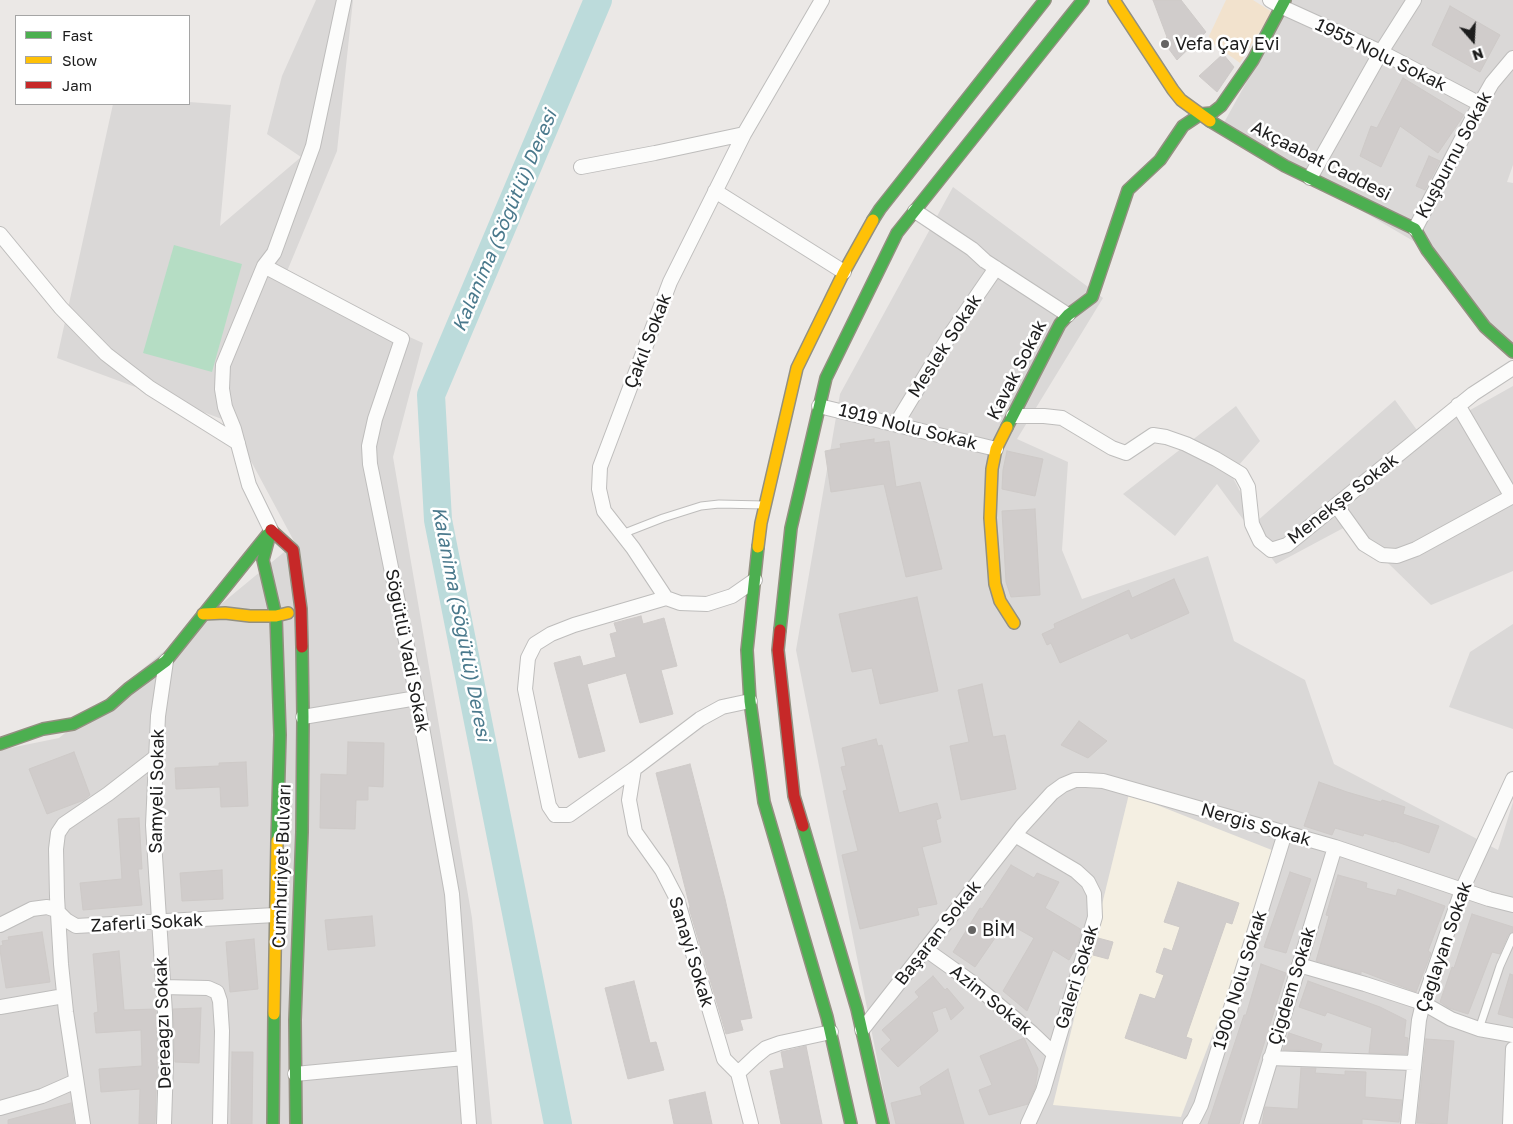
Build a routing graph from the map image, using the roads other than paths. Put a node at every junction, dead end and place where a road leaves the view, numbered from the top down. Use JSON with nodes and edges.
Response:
{"nodes":[{"id":1,"x":344,"y":0,"type":"edge"},
{"id":2,"x":822,"y":0,"type":"edge"},
{"id":3,"x":1045,"y":0,"type":"edge"},
{"id":4,"x":1083,"y":0,"type":"edge"},
{"id":5,"x":1114,"y":0,"type":"edge"},
{"id":6,"x":1414,"y":0,"type":"edge"},
{"id":7,"x":1279,"y":2,"type":"edge"},
{"id":8,"x":1381,"y":52,"type":"junction"},
{"id":9,"x":1513,"y":58,"type":"edge"},
{"id":10,"x":1480,"y":104,"type":"junction"},
{"id":11,"x":1201,"y":114,"type":"junction"},
{"id":12,"x":744,"y":134,"type":"junction"},
{"id":13,"x":581,"y":167,"type":"dead end"},
{"id":14,"x":1310,"y":178,"type":"junction"},
{"id":15,"x":715,"y":191,"type":"junction"},
{"id":16,"x":915,"y":211,"type":"junction"},
{"id":17,"x":1415,"y":229,"type":"junction"},
{"id":18,"x":0,"y":234,"type":"edge"},
{"id":19,"x":264,"y":266,"type":"junction"},
{"id":20,"x":996,"y":268,"type":"junction"},
{"id":21,"x":844,"y":272,"type":"junction"},
{"id":22,"x":1068,"y":315,"type":"junction"},
{"id":23,"x":1513,"y":352,"type":"edge"},
{"id":24,"x":1513,"y":368,"type":"edge"},
{"id":25,"x":1458,"y":405,"type":"junction"},
{"id":26,"x":820,"y":406,"type":"junction"},
{"id":27,"x":1013,"y":416,"type":"junction"},
{"id":28,"x":896,"y":424,"type":"junction"},
{"id":29,"x":238,"y":443,"type":"junction"},
{"id":30,"x":996,"y":449,"type":"junction"},
{"id":31,"x":1512,"y":497,"type":"edge"},
{"id":32,"x":765,"y":505,"type":"junction"},
{"id":33,"x":1336,"y":505,"type":"junction"},
{"id":34,"x":271,"y":530,"type":"junction"},
{"id":35,"x":622,"y":534,"type":"junction"},
{"id":36,"x":755,"y":580,"type":"junction"},
{"id":37,"x":666,"y":598,"type":"junction"},
{"id":38,"x":302,"y":609,"type":"junction"},
{"id":39,"x":202,"y":614,"type":"junction"},
{"id":40,"x":276,"y":616,"type":"junction"},
{"id":41,"x":1014,"y":624,"type":"dead end"},
{"id":42,"x":166,"y":661,"type":"junction"},
{"id":43,"x":417,"y":698,"type":"junction"},
{"id":44,"x":750,"y":701,"type":"junction"},
{"id":45,"x":303,"y":717,"type":"junction"},
{"id":46,"x":0,"y":744,"type":"edge"},
{"id":47,"x":157,"y":756,"type":"junction"},
{"id":48,"x":634,"y":769,"type":"junction"},
{"id":49,"x":1513,"y":779,"type":"edge"},
{"id":50,"x":1285,"y":833,"type":"junction"},
{"id":51,"x":1015,"y":835,"type":"junction"},
{"id":52,"x":1334,"y":847,"type":"junction"},
{"id":53,"x":1462,"y":890,"type":"junction"},
{"id":54,"x":1513,"y":905,"type":"edge"},
{"id":55,"x":58,"y":913,"type":"junction"},
{"id":56,"x":275,"y":915,"type":"junction"},
{"id":57,"x":159,"y":922,"type":"junction"},
{"id":58,"x":0,"y":925,"type":"edge"},
{"id":59,"x":1513,"y":938,"type":"edge"},
{"id":60,"x":925,"y":949,"type":"junction"},
{"id":61,"x":1299,"y":964,"type":"junction"},
{"id":62,"x":162,"y":987,"type":"junction"},
{"id":63,"x":64,"y":996,"type":"junction"},
{"id":64,"x":1423,"y":1003,"type":"junction"},
{"id":65,"x":0,"y":1007,"type":"edge"},
{"id":66,"x":862,"y":1030,"type":"junction"},
{"id":67,"x":1479,"y":1030,"type":"junction"},
{"id":68,"x":830,"y":1032,"type":"junction"},
{"id":69,"x":1513,"y":1035,"type":"edge"},
{"id":70,"x":1513,"y":1049,"type":"edge"},
{"id":71,"x":1054,"y":1054,"type":"junction"},
{"id":72,"x":464,"y":1058,"type":"junction"},
{"id":73,"x":1270,"y":1058,"type":"junction"},
{"id":74,"x":1414,"y":1063,"type":"junction"},
{"id":75,"x":295,"y":1074,"type":"junction"},
{"id":76,"x":738,"y":1074,"type":"junction"},
{"id":77,"x":76,"y":1081,"type":"junction"},
{"id":78,"x":0,"y":1108,"type":"edge"},
{"id":79,"x":83,"y":1124,"type":"edge"},
{"id":80,"x":164,"y":1124,"type":"edge"},
{"id":81,"x":220,"y":1124,"type":"edge"},
{"id":82,"x":273,"y":1124,"type":"edge"},
{"id":83,"x":296,"y":1124,"type":"edge"},
{"id":84,"x":469,"y":1124,"type":"edge"},
{"id":85,"x":751,"y":1124,"type":"edge"},
{"id":86,"x":851,"y":1124,"type":"edge"},
{"id":87,"x":883,"y":1124,"type":"edge"},
{"id":88,"x":1028,"y":1124,"type":"edge"},
{"id":89,"x":1190,"y":1124,"type":"edge"},
{"id":90,"x":1250,"y":1124,"type":"edge"},
{"id":91,"x":1408,"y":1124,"type":"edge"},
{"id":92,"x":1510,"y":1124,"type":"edge"}],
"edges":[{"from":1,"to":19,"type":"street"},
{"from":2,"to":12,"type":"street","name":"Çakıl Sokak"},
{"from":3,"to":21,"type":"street"},
{"from":4,"to":16,"type":"street"},
{"from":5,"to":11,"type":"street","name":"Akçaabat Caddesi"},
{"from":6,"to":8,"type":"street"},
{"from":7,"to":8,"type":"street","name":"1955 Nolu Sokak"},
{"from":7,"to":11,"type":"street","name":"Kavak Sokak"},
{"from":8,"to":10,"type":"street","name":"1955 Nolu Sokak"},
{"from":8,"to":14,"type":"street"},
{"from":9,"to":10,"type":"street","name":"Kuşburnu Sokak"},
{"from":10,"to":17,"type":"street","name":"Kuşburnu Sokak"},
{"from":11,"to":14,"type":"street","name":"Akçaabat Caddesi"},
{"from":11,"to":22,"type":"street","name":"Kavak Sokak"},
{"from":12,"to":13,"type":"street"},
{"from":12,"to":15,"type":"street","name":"Çakıl Sokak"},
{"from":14,"to":17,"type":"street","name":"Akçaabat Caddesi"},
{"from":15,"to":21,"type":"street"},
{"from":15,"to":35,"type":"street","name":"Çakıl Sokak"},
{"from":16,"to":20,"type":"street"},
{"from":16,"to":26,"type":"street"},
{"from":17,"to":23,"type":"street"},
{"from":18,"to":29,"type":"street"},
{"from":19,"to":29,"type":"street"},
{"from":19,"to":43,"type":"street","name":"Söğütlü Vadi Sokak"},
{"from":20,"to":22,"type":"street"},
{"from":20,"to":28,"type":"street","name":"Meslek Sokak"},
{"from":21,"to":32,"type":"street"},
{"from":22,"to":27,"type":"street","name":"Kavak Sokak"},
{"from":24,"to":25,"type":"street","name":"Menekşe Sokak"},
{"from":25,"to":31,"type":"street"},
{"from":25,"to":33,"type":"street","name":"Menekşe Sokak"},
{"from":26,"to":28,"type":"street","name":"1919 Nolu Sokak"},
{"from":26,"to":66,"type":"street"},
{"from":27,"to":30,"type":"street","name":"Kavak Sokak"},
{"from":27,"to":33,"type":"street","name":"Menekşe Sokak"},
{"from":28,"to":30,"type":"street","name":"1919 Nolu Sokak"},
{"from":29,"to":34,"type":"street"},
{"from":30,"to":41,"type":"street","name":"Kavak Sokak"},
{"from":31,"to":33,"type":"street"},
{"from":32,"to":35,"type":"lane"},
{"from":32,"to":36,"type":"street"},
{"from":34,"to":38,"type":"street","name":"Cumhuriyet Bulvarı"},
{"from":34,"to":39,"type":"street"},
{"from":34,"to":40,"type":"street","name":"Cumhuriyet Bulvarı"},
{"from":35,"to":37,"type":"street","name":"Çakıl Sokak"},
{"from":36,"to":37,"type":"street"},
{"from":36,"to":44,"type":"street"},
{"from":37,"to":48,"type":"street"},
{"from":38,"to":40,"type":"street"},
{"from":38,"to":45,"type":"street","name":"Cumhuriyet Bulvarı"},
{"from":39,"to":40,"type":"street"},
{"from":39,"to":42,"type":"street"},
{"from":40,"to":56,"type":"street","name":"Cumhuriyet Bulvarı"},
{"from":42,"to":46,"type":"street"},
{"from":42,"to":47,"type":"street","name":"Samyeli Sokak"},
{"from":43,"to":45,"type":"street"},
{"from":43,"to":72,"type":"street","name":"Söğütlü Vadi Sokak"},
{"from":44,"to":48,"type":"street"},
{"from":44,"to":68,"type":"street"},
{"from":45,"to":75,"type":"street","name":"Cumhuriyet Bulvarı"},
{"from":47,"to":55,"type":"street"},
{"from":47,"to":57,"type":"street","name":"Samyeli Sokak"},
{"from":48,"to":76,"type":"street","name":"Sanayi Sokak"},
{"from":49,"to":53,"type":"street","name":"Çağlayan Sokak"},
{"from":50,"to":51,"type":"street","name":"Nergis Sokak"},
{"from":50,"to":52,"type":"street","name":"Nergis Sokak"},
{"from":50,"to":89,"type":"street","name":"1900 Nolu Sokak"},
{"from":51,"to":60,"type":"street","name":"Başaran Sokak"},
{"from":51,"to":71,"type":"street","name":"Galeri Sokak"},
{"from":52,"to":53,"type":"street","name":"Nergis Sokak"},
{"from":52,"to":61,"type":"street","name":"Çiğdem Sokak"},
{"from":53,"to":54,"type":"street","name":"Nergis Sokak"},
{"from":53,"to":64,"type":"street","name":"Çağlayan Sokak"},
{"from":55,"to":57,"type":"street","name":"Zaferli Sokak"},
{"from":55,"to":58,"type":"street","name":"Zaferli Sokak"},
{"from":55,"to":63,"type":"street"},
{"from":56,"to":57,"type":"street","name":"Zaferli Sokak"},
{"from":56,"to":82,"type":"street","name":"Cumhuriyet Bulvarı"},
{"from":57,"to":62,"type":"street","name":"Dereağzı Sokak"},
{"from":59,"to":67,"type":"lane"},
{"from":60,"to":66,"type":"street","name":"Başaran Sokak"},
{"from":60,"to":71,"type":"street","name":"Azim Sokak"},
{"from":61,"to":64,"type":"street"},
{"from":61,"to":73,"type":"street","name":"Çiğdem Sokak"},
{"from":62,"to":80,"type":"street","name":"Dereağzı Sokak"},
{"from":62,"to":81,"type":"street"},
{"from":63,"to":65,"type":"street"},
{"from":63,"to":77,"type":"street"},
{"from":64,"to":67,"type":"street"},
{"from":64,"to":74,"type":"street","name":"Çağlayan Sokak"},
{"from":66,"to":87,"type":"street"},
{"from":67,"to":69,"type":"street"},
{"from":68,"to":76,"type":"street"},
{"from":68,"to":86,"type":"street"},
{"from":70,"to":92,"type":"street"},
{"from":71,"to":88,"type":"street","name":"Galeri Sokak"},
{"from":72,"to":75,"type":"street"},
{"from":72,"to":84,"type":"street","name":"Söğütlü Vadi Sokak"},
{"from":73,"to":74,"type":"street"},
{"from":73,"to":90,"type":"street","name":"Çiğdem Sokak"},
{"from":74,"to":91,"type":"street","name":"Çağlayan Sokak"},
{"from":75,"to":83,"type":"street","name":"Cumhuriyet Bulvarı"},
{"from":76,"to":85,"type":"street","name":"Sanayi Sokak"},
{"from":77,"to":78,"type":"street"},
{"from":77,"to":79,"type":"street"}]}
